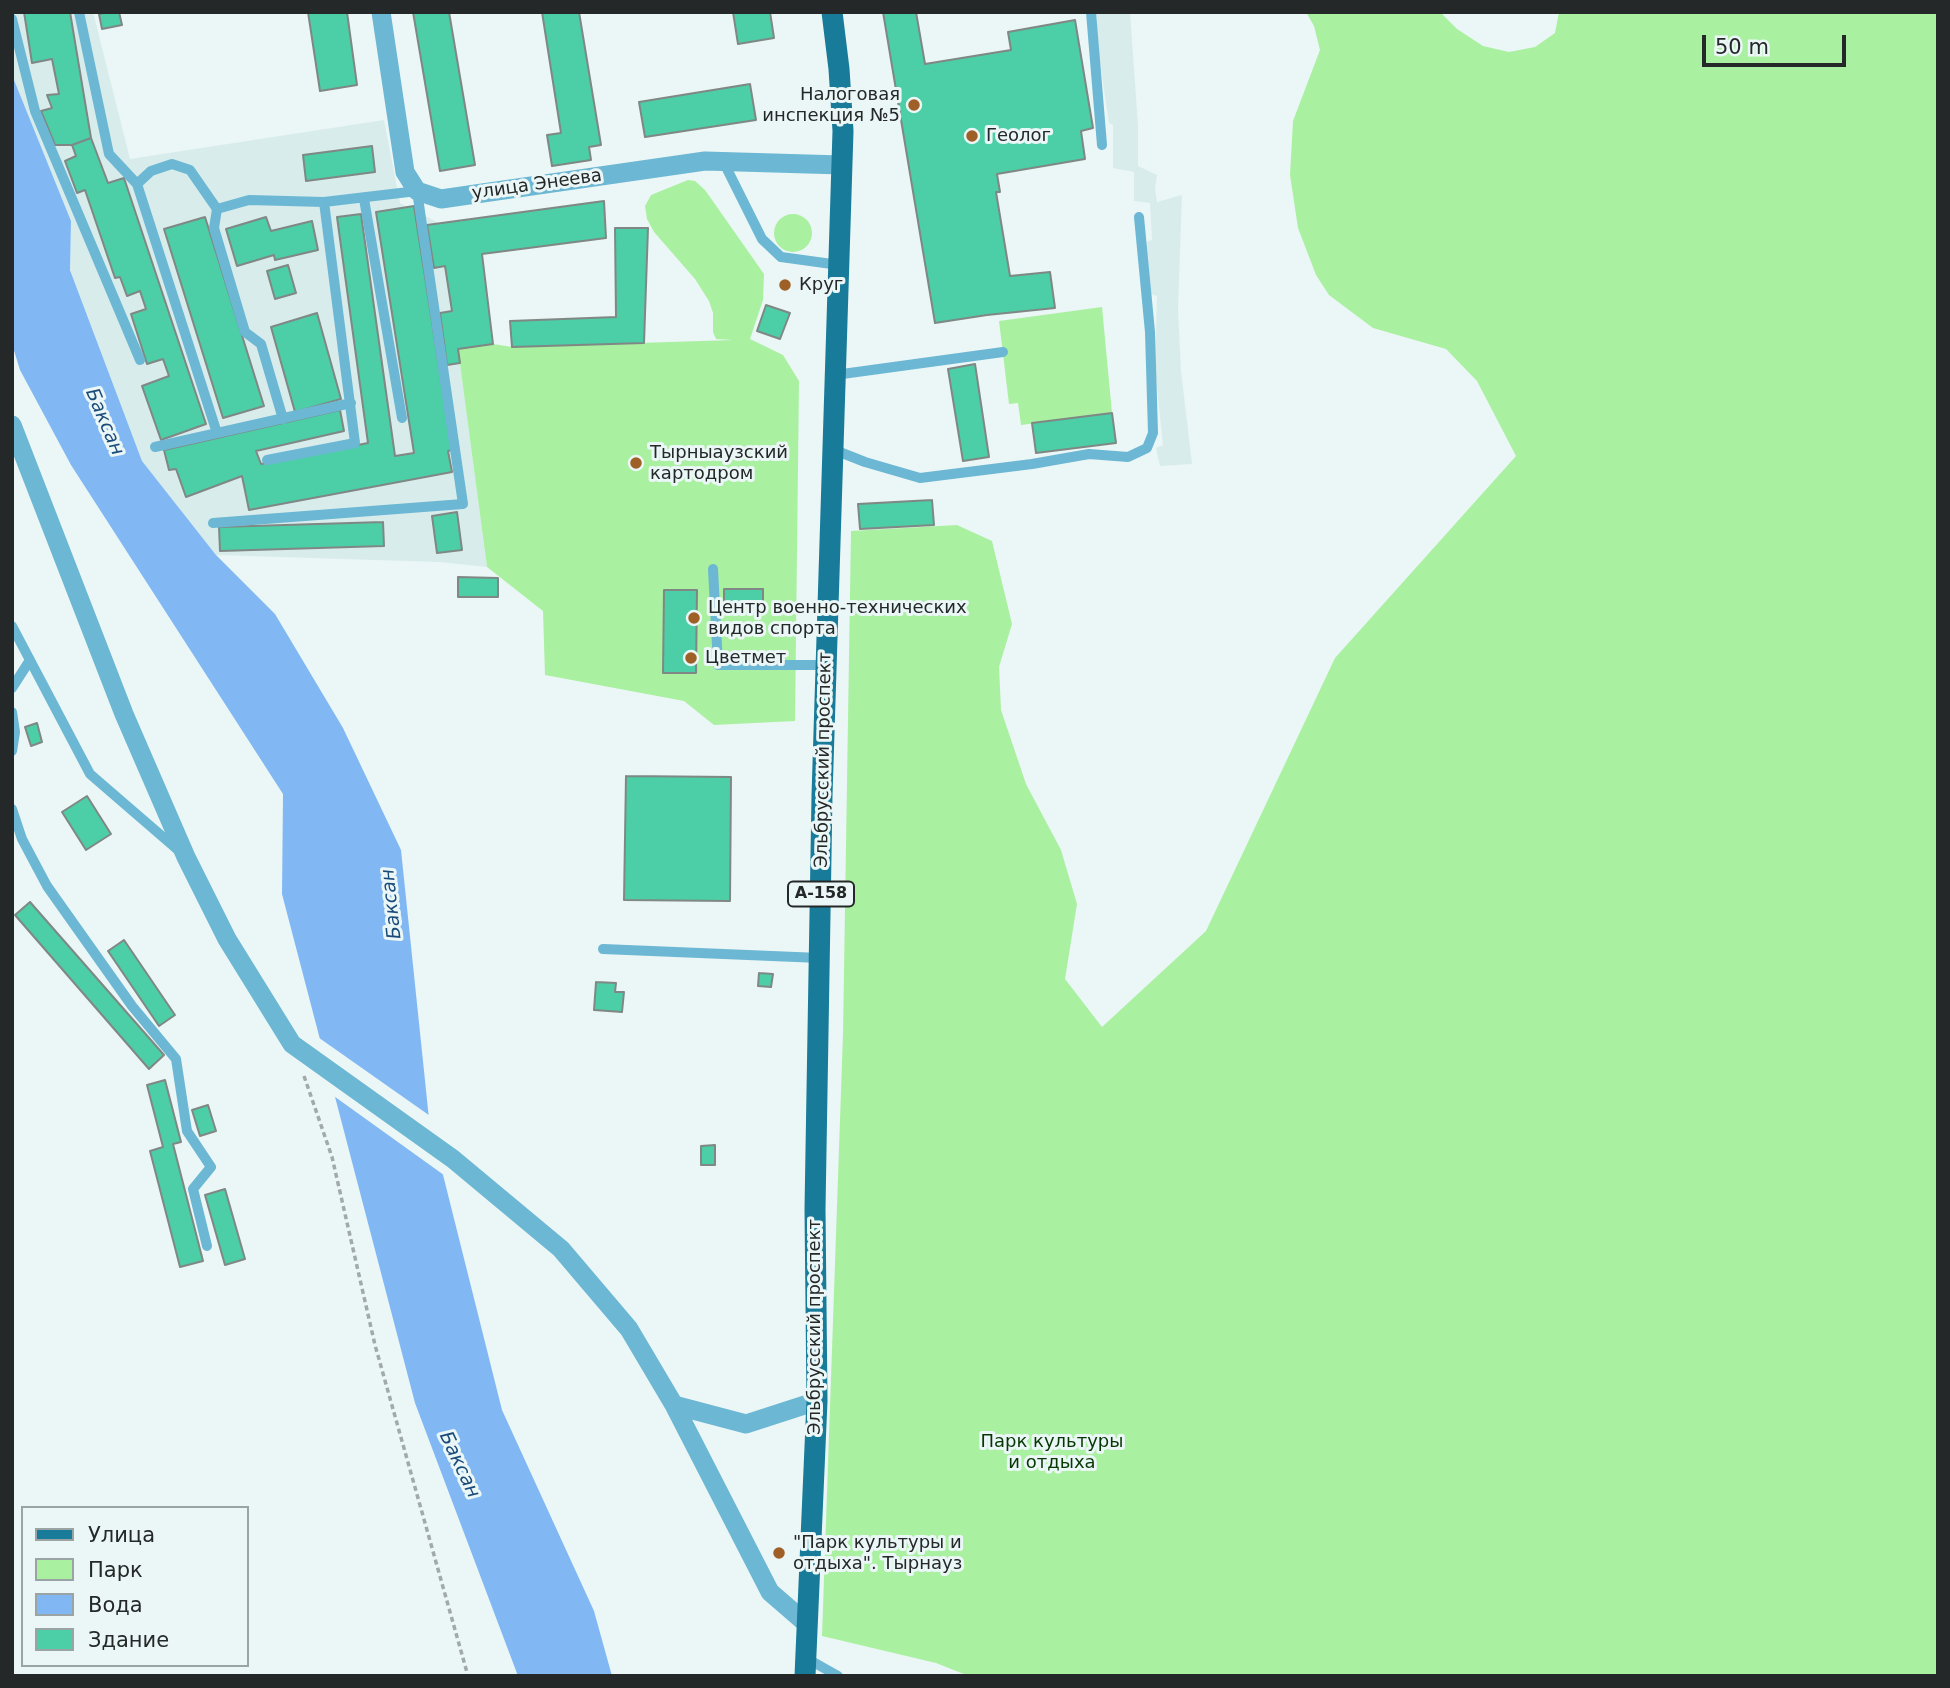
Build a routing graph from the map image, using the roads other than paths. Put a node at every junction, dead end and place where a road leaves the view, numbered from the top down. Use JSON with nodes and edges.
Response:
{"nodes":[{"id":1,"x":79,"y":12,"type":"edge"},
{"id":2,"x":381,"y":12,"type":"edge"},
{"id":3,"x":832,"y":12,"type":"edge"},
{"id":4,"x":1091,"y":12,"type":"edge"},
{"id":5,"x":12,"y":19,"type":"edge"},
{"id":6,"x":1102,"y":145,"type":"dead end"},
{"id":7,"x":722,"y":161,"type":"junction"},
{"id":8,"x":842,"y":165,"type":"junction"},
{"id":9,"x":137,"y":184,"type":"junction"},
{"id":10,"x":416,"y":191,"type":"junction"},
{"id":11,"x":364,"y":199,"type":"junction"},
{"id":12,"x":324,"y":202,"type":"junction"},
{"id":13,"x":217,"y":209,"type":"junction"},
{"id":14,"x":1139,"y":217,"type":"dead end"},
{"id":15,"x":839,"y":265,"type":"junction"},
{"id":16,"x":1003,"y":352,"type":"dead end"},
{"id":17,"x":140,"y":359,"type":"dead end"},
{"id":18,"x":835,"y":375,"type":"junction"},
{"id":19,"x":351,"y":403,"type":"junction"},
{"id":20,"x":402,"y":418,"type":"dead end"},
{"id":21,"x":283,"y":419,"type":"junction"},
{"id":22,"x":12,"y":425,"type":"edge"},
{"id":23,"x":217,"y":433,"type":"junction"},
{"id":24,"x":155,"y":447,"type":"dead end"},
{"id":25,"x":832,"y":449,"type":"junction"},
{"id":26,"x":267,"y":460,"type":"dead end"},
{"id":27,"x":213,"y":523,"type":"dead end"},
{"id":28,"x":713,"y":569,"type":"dead end"},
{"id":29,"x":12,"y":626,"type":"edge"},
{"id":30,"x":30,"y":660,"type":"junction"},
{"id":31,"x":826,"y":665,"type":"junction"},
{"id":32,"x":12,"y":688,"type":"edge"},
{"id":33,"x":12,"y":712,"type":"edge"},
{"id":34,"x":12,"y":751,"type":"edge"},
{"id":35,"x":12,"y":809,"type":"edge"},
{"id":36,"x":186,"y":857,"type":"junction"},
{"id":37,"x":603,"y":949,"type":"dead end"},
{"id":38,"x":820,"y":958,"type":"junction"},
{"id":39,"x":207,"y":1246,"type":"dead end"},
{"id":40,"x":817,"y":1401,"type":"junction"},
{"id":41,"x":674,"y":1405,"type":"junction"},
{"id":42,"x":807,"y":1624,"type":"junction"},
{"id":43,"x":805,"y":1667,"type":"edge"},
{"id":44,"x":838,"y":1676,"type":"edge"}],
"edges":[{"from":1,"to":9,"type":"lane"},
{"from":2,"to":10,"type":"street"},
{"from":3,"to":8,"type":"main road","name":"Эльбрусский проспект","number":"А-158"},
{"from":4,"to":6,"type":"lane"},
{"from":5,"to":17,"type":"lane"},
{"from":7,"to":8,"type":"street","name":"улица Энеева"},
{"from":7,"to":10,"type":"street","name":"улица Энеева"},
{"from":7,"to":15,"type":"lane"},
{"from":8,"to":15,"type":"main road","name":"Эльбрусский проспект","number":"А-158"},
{"from":9,"to":13,"type":"lane"},
{"from":9,"to":23,"type":"lane"},
{"from":10,"to":11,"type":"lane"},
{"from":10,"to":27,"type":"lane"},
{"from":11,"to":12,"type":"lane"},
{"from":11,"to":20,"type":"lane"},
{"from":12,"to":13,"type":"lane"},
{"from":12,"to":19,"type":"lane"},
{"from":13,"to":21,"type":"lane"},
{"from":14,"to":25,"type":"lane"},
{"from":15,"to":18,"type":"main road","name":"Эльбрусский проспект","number":"А-158"},
{"from":16,"to":18,"type":"lane"},
{"from":18,"to":25,"type":"main road","name":"Эльбрусский проспект","number":"А-158"},
{"from":19,"to":21,"type":"lane"},
{"from":19,"to":26,"type":"lane"},
{"from":21,"to":23,"type":"lane"},
{"from":22,"to":36,"type":"street"},
{"from":23,"to":24,"type":"lane"},
{"from":25,"to":31,"type":"main road","name":"Эльбрусский проспект","number":"А-158"},
{"from":28,"to":31,"type":"lane"},
{"from":29,"to":30,"type":"lane"},
{"from":30,"to":32,"type":"lane"},
{"from":30,"to":36,"type":"lane"},
{"from":31,"to":38,"type":"main road","name":"Эльбрусский проспект","number":"А-158"},
{"from":33,"to":34,"type":"lane"},
{"from":35,"to":39,"type":"lane"},
{"from":36,"to":41,"type":"street"},
{"from":37,"to":38,"type":"lane"},
{"from":38,"to":40,"type":"main road","name":"Эльбрусский проспект","number":"А-158"},
{"from":40,"to":41,"type":"street"},
{"from":40,"to":42,"type":"main road","name":"Эльбрусский проспект","number":"А-158"},
{"from":41,"to":42,"type":"street"},
{"from":42,"to":43,"type":"main road","name":"Эльбрусский проспект","number":"А-158"},
{"from":43,"to":44,"type":"lane"}]}
